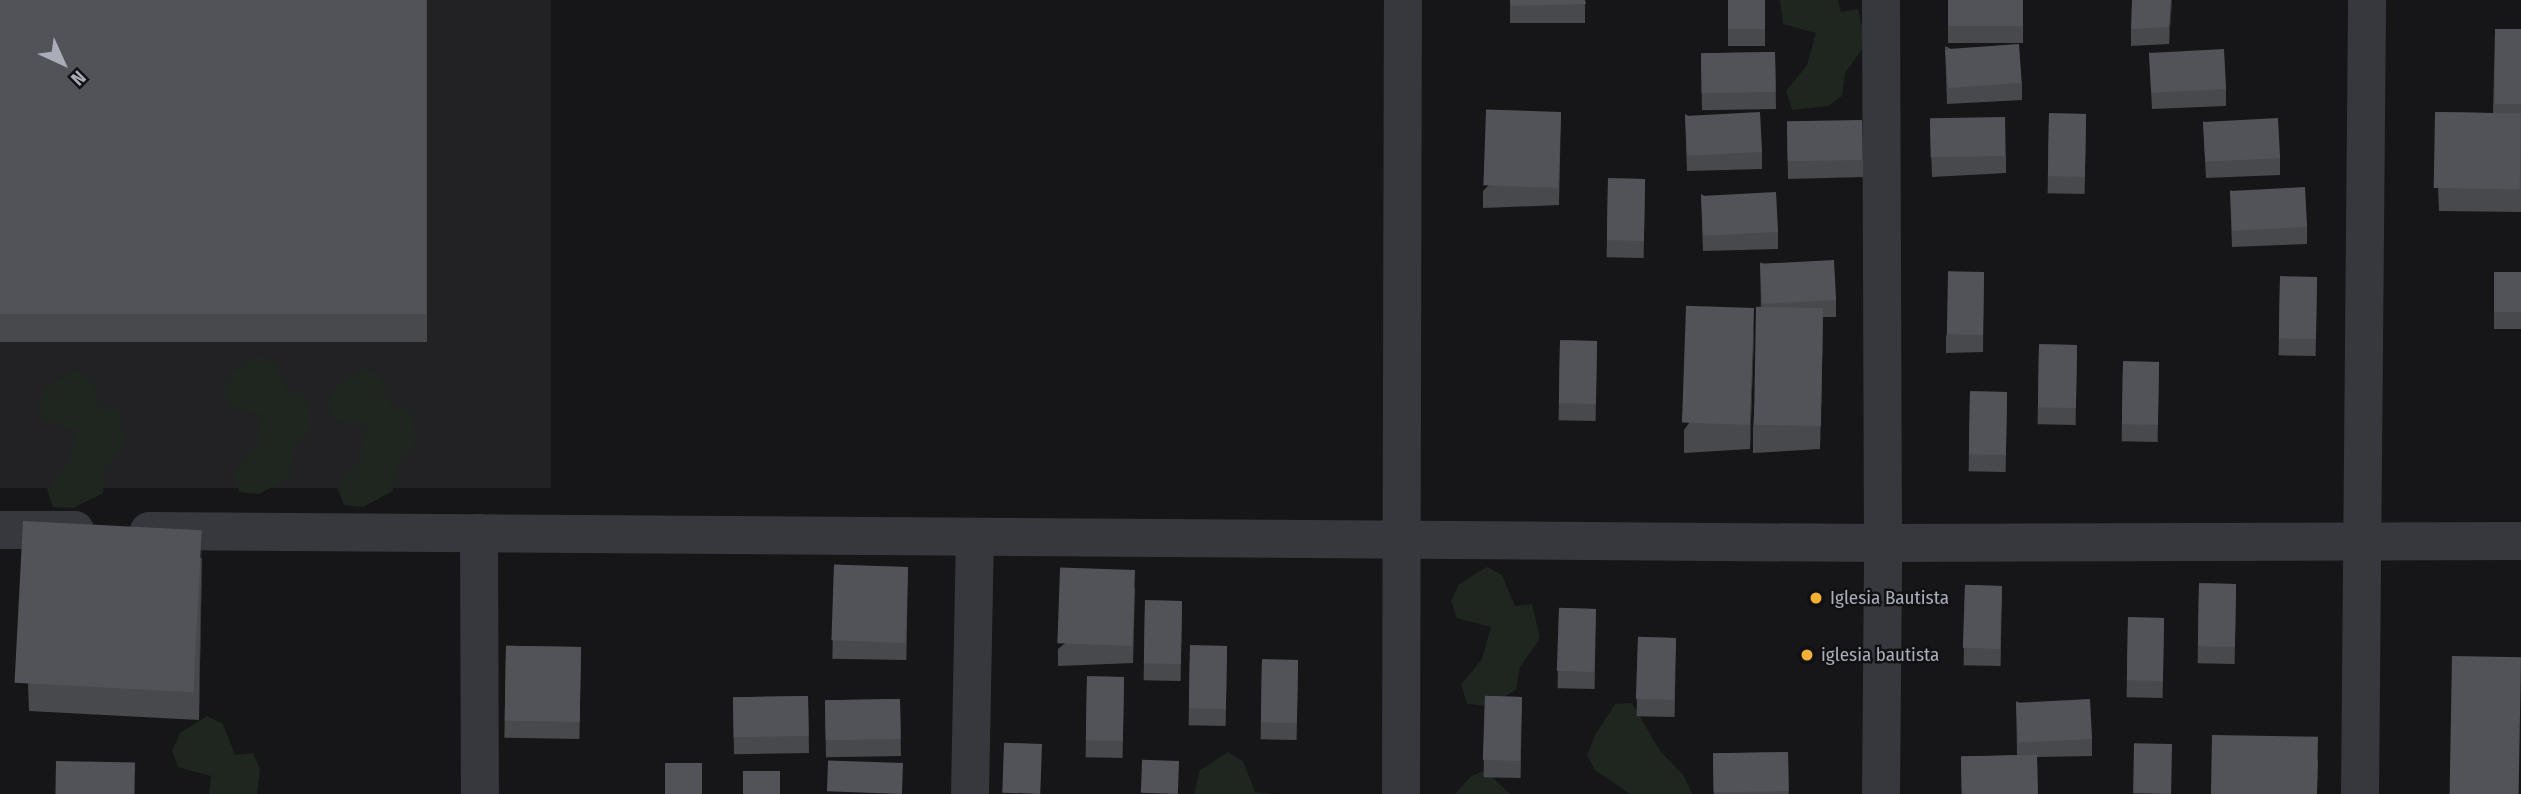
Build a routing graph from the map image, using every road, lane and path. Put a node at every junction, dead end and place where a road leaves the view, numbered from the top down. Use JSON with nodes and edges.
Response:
{"nodes":[{"id":1,"x":1403,"y":0,"type":"edge"},
{"id":2,"x":1881,"y":0,"type":"edge"},
{"id":3,"x":2367,"y":0,"type":"edge"},
{"id":4,"x":0,"y":530,"type":"edge"},
{"id":5,"x":479,"y":533,"type":"junction"},
{"id":6,"x":975,"y":537,"type":"junction"},
{"id":7,"x":1403,"y":539,"type":"junction"},
{"id":8,"x":2362,"y":541,"type":"junction"},
{"id":9,"x":2521,"y":541,"type":"edge"},
{"id":10,"x":1883,"y":543,"type":"junction"},
{"id":11,"x":480,"y":794,"type":"edge"},
{"id":12,"x":970,"y":794,"type":"edge"},
{"id":13,"x":1401,"y":794,"type":"edge"},
{"id":14,"x":1881,"y":794,"type":"edge"},
{"id":15,"x":2360,"y":794,"type":"edge"}],
"edges":[{"from":1,"to":7,"type":"street"},
{"from":2,"to":10,"type":"street"},
{"from":3,"to":8,"type":"street"},
{"from":4,"to":5,"type":"street"},
{"from":5,"to":6,"type":"street"},
{"from":5,"to":11,"type":"street"},
{"from":6,"to":7,"type":"street"},
{"from":6,"to":12,"type":"street"},
{"from":7,"to":10,"type":"street"},
{"from":7,"to":13,"type":"street"},
{"from":8,"to":9,"type":"street"},
{"from":8,"to":10,"type":"street"},
{"from":8,"to":15,"type":"street"},
{"from":10,"to":14,"type":"street"}]}
